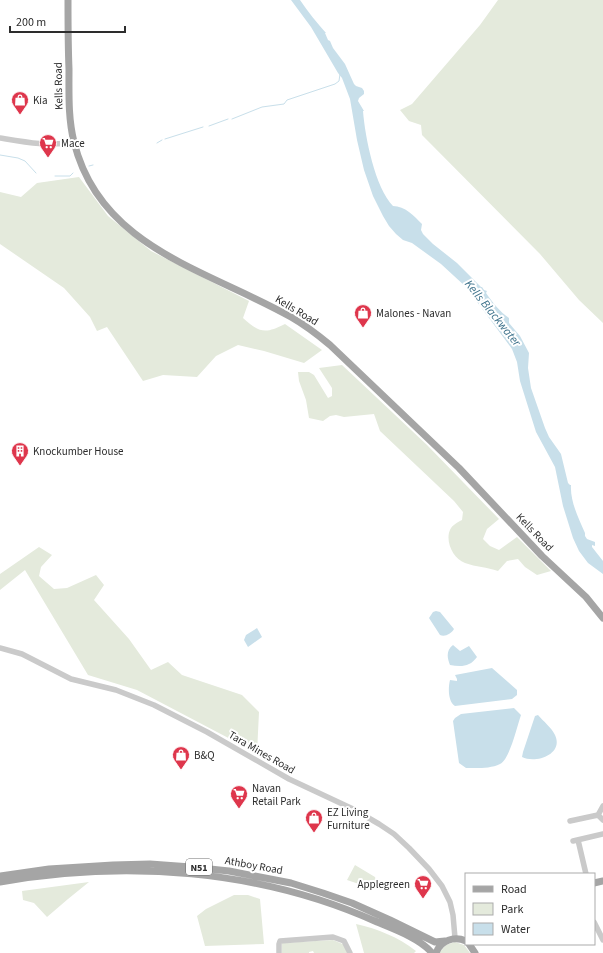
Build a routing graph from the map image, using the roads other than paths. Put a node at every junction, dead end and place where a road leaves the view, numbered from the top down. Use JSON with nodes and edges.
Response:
{"nodes":[{"id":1,"x":68,"y":0,"type":"edge"},
{"id":2,"x":0,"y":138,"type":"edge"},
{"id":3,"x":74,"y":142,"type":"junction"},
{"id":4,"x":603,"y":618,"type":"edge"},
{"id":5,"x":0,"y":648,"type":"edge"},
{"id":6,"x":603,"y":806,"type":"edge"},
{"id":7,"x":598,"y":815,"type":"junction"},
{"id":8,"x":603,"y":820,"type":"edge"},
{"id":9,"x":570,"y":821,"type":"dead end"},
{"id":10,"x":603,"y":834,"type":"edge"},
{"id":11,"x":586,"y":873,"type":"edge"},
{"id":12,"x":0,"y":876,"type":"edge"},
{"id":13,"x":0,"y":882,"type":"edge"},
{"id":14,"x":595,"y":924,"type":"edge"},
{"id":15,"x":455,"y":938,"type":"junction"},
{"id":16,"x":603,"y":940,"type":"edge"},
{"id":17,"x":445,"y":941,"type":"junction"},
{"id":18,"x":465,"y":941,"type":"edge"},
{"id":19,"x":280,"y":953,"type":"edge"},
{"id":20,"x":350,"y":953,"type":"edge"},
{"id":21,"x":432,"y":953,"type":"edge"},
{"id":22,"x":436,"y":953,"type":"edge"}],
"edges":[{"from":1,"to":3,"type":"main road","name":"Kells Road"},
{"from":2,"to":3,"type":"street"},
{"from":3,"to":4,"type":"main road","name":"Kells Road"},
{"from":5,"to":15,"type":"street","name":"Tara Mines Road"},
{"from":6,"to":7,"type":"street"},
{"from":7,"to":8,"type":"street"},
{"from":7,"to":9,"type":"street"},
{"from":10,"to":11,"type":"street"},
{"from":12,"to":17,"type":"main road","name":"Athboy Road","number":"N51"},
{"from":13,"to":21,"type":"main road","name":"Athboy Road","number":"N51"},
{"from":14,"to":16,"type":"street"},
{"from":15,"to":17,"type":"main road","number":"N51"},
{"from":15,"to":18,"type":"main road"},
{"from":17,"to":22,"type":"main road"},
{"from":19,"to":20,"type":"street"}]}
